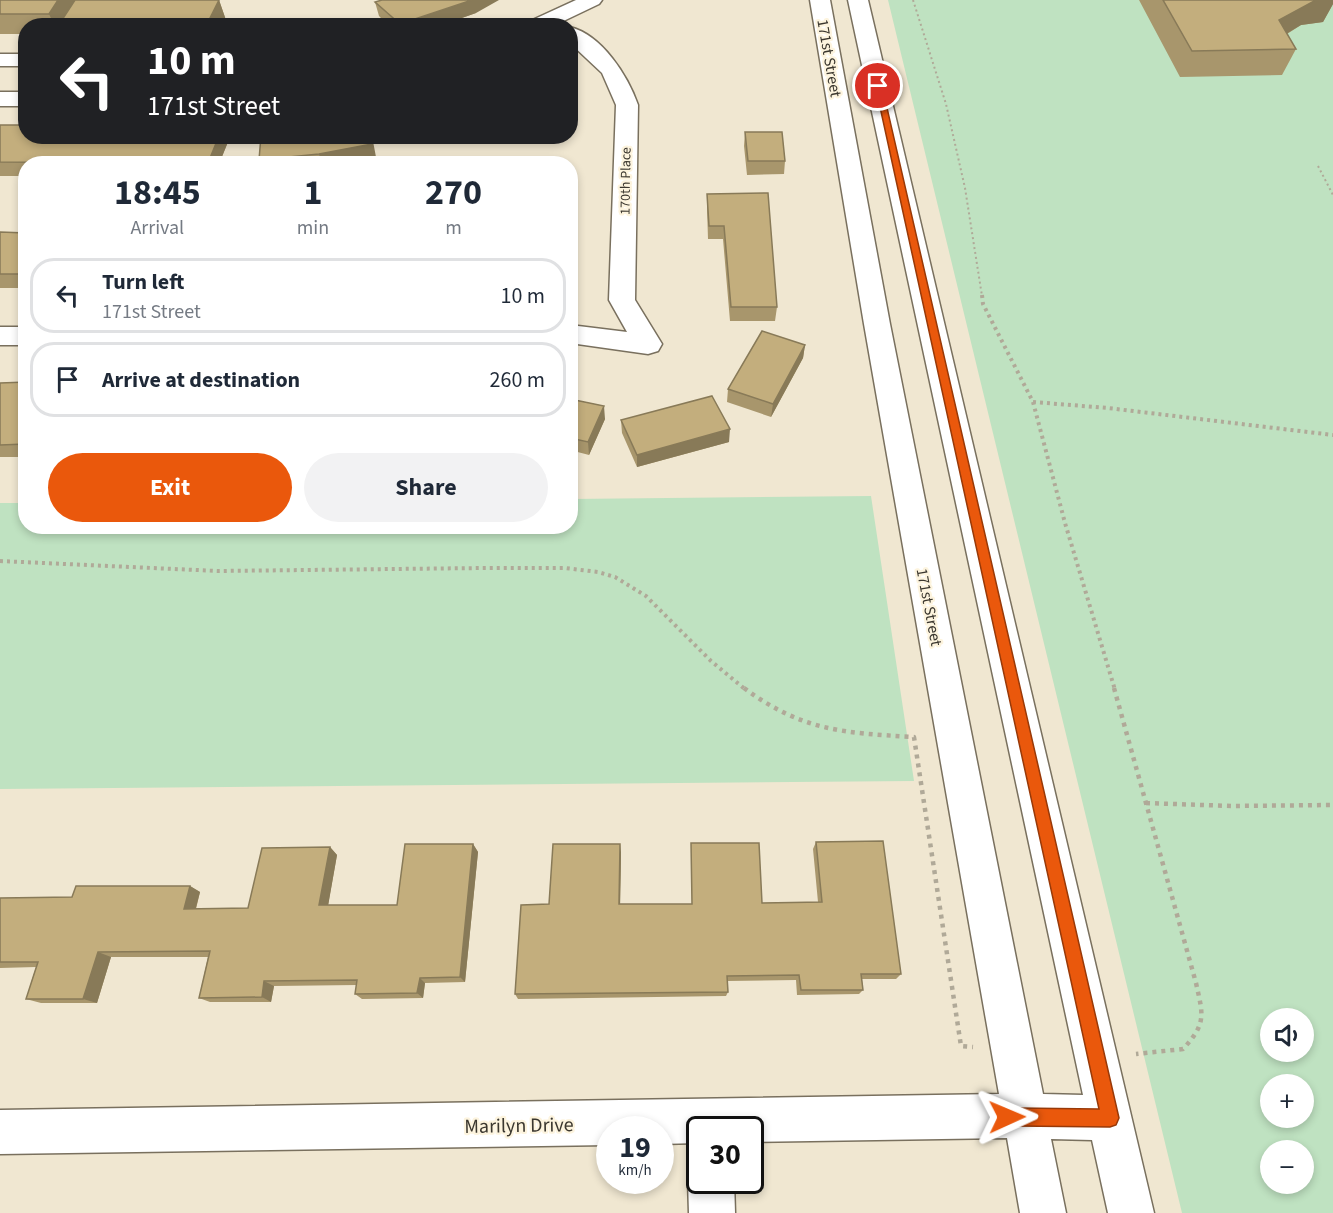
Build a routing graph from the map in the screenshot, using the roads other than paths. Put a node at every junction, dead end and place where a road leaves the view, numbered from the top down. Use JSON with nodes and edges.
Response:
{"nodes":[{"id":1,"x":592,"y":0,"type":"edge"},
{"id":2,"x":820,"y":0,"type":"edge"},
{"id":3,"x":858,"y":0,"type":"edge"},
{"id":4,"x":566,"y":18,"type":"edge"},
{"id":5,"x":578,"y":43,"type":"edge"},
{"id":6,"x":0,"y":60,"type":"edge"},
{"id":7,"x":18,"y":60,"type":"edge"},
{"id":8,"x":0,"y":99,"type":"edge"},
{"id":9,"x":18,"y":99,"type":"edge"},
{"id":10,"x":578,"y":335,"type":"edge"},
{"id":11,"x":0,"y":336,"type":"edge"},
{"id":12,"x":18,"y":336,"type":"edge"},
{"id":13,"x":1026,"y":1116,"type":"junction"},
{"id":14,"x":1110,"y":1118,"type":"junction"},
{"id":15,"x":764,"y":1124,"type":"edge"},
{"id":16,"x":686,"y":1126,"type":"edge"},
{"id":17,"x":0,"y":1132,"type":"edge"},
{"id":18,"x":711,"y":1194,"type":"edge"},
{"id":19,"x":712,"y":1213,"type":"edge"},
{"id":20,"x":1043,"y":1213,"type":"edge"},
{"id":21,"x":1131,"y":1213,"type":"edge"}],
"edges":[{"from":1,"to":4,"type":"street"},
{"from":2,"to":13,"type":"street","name":"171st Street"},
{"from":3,"to":14,"type":"street"},
{"from":5,"to":10,"type":"street","name":"170th Place"},
{"from":6,"to":7,"type":"street"},
{"from":8,"to":9,"type":"street"},
{"from":11,"to":12,"type":"street"},
{"from":13,"to":14,"type":"street","name":"Marilyn Drive"},
{"from":13,"to":15,"type":"street","name":"Marilyn Drive"},
{"from":13,"to":20,"type":"street","name":"171st Street"},
{"from":14,"to":21,"type":"street"},
{"from":16,"to":17,"type":"street","name":"Marilyn Drive"},
{"from":18,"to":19,"type":"street"}]}
